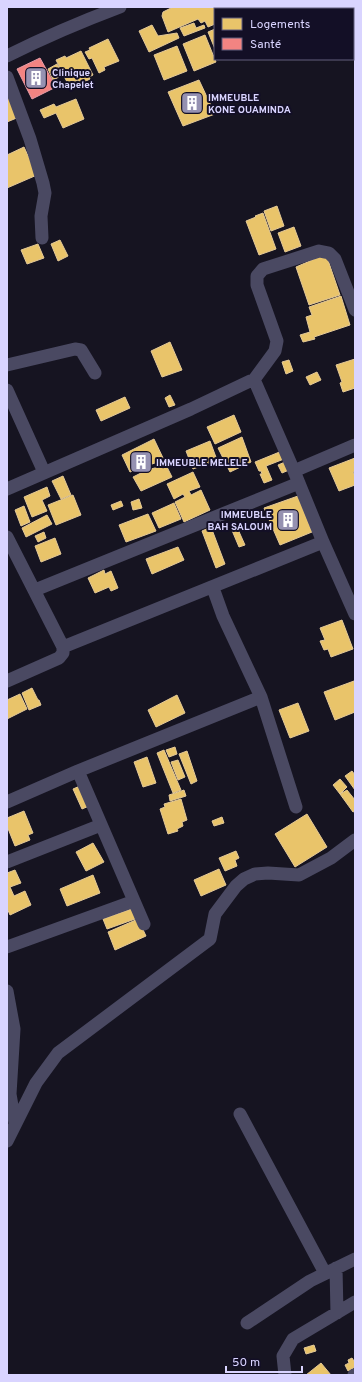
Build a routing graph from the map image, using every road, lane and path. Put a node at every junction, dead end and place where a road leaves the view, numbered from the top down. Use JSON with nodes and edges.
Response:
{"nodes":[{"id":1,"x":114,"y":8,"type":"edge"},
{"id":2,"x":7,"y":56,"type":"edge"},
{"id":3,"x":7,"y":77,"type":"edge"},
{"id":4,"x":42,"y":238,"type":"dead end"},
{"id":5,"x":355,"y":310,"type":"edge"},
{"id":6,"x":7,"y":365,"type":"edge"},
{"id":7,"x":95,"y":373,"type":"dead end"},
{"id":8,"x":254,"y":381,"type":"junction"},
{"id":9,"x":7,"y":390,"type":"edge"},
{"id":10,"x":355,"y":446,"type":"edge"},
{"id":11,"x":44,"y":472,"type":"junction"},
{"id":12,"x":297,"y":477,"type":"junction"},
{"id":13,"x":7,"y":489,"type":"edge"},
{"id":14,"x":7,"y":537,"type":"edge"},
{"id":15,"x":323,"y":542,"type":"junction"},
{"id":16,"x":213,"y":588,"type":"junction"},
{"id":17,"x":35,"y":590,"type":"junction"},
{"id":18,"x":355,"y":614,"type":"edge"},
{"id":19,"x":63,"y":647,"type":"junction"},
{"id":20,"x":7,"y":681,"type":"edge"},
{"id":21,"x":261,"y":697,"type":"junction"},
{"id":22,"x":78,"y":771,"type":"junction"},
{"id":23,"x":7,"y":802,"type":"edge"},
{"id":24,"x":296,"y":807,"type":"dead end"},
{"id":25,"x":101,"y":825,"type":"junction"},
{"id":26,"x":355,"y":840,"type":"edge"},
{"id":27,"x":7,"y":862,"type":"edge"},
{"id":28,"x":134,"y":901,"type":"junction"},
{"id":29,"x":144,"y":924,"type":"dead end"},
{"id":30,"x":7,"y":947,"type":"edge"},
{"id":31,"x":7,"y":991,"type":"edge"},
{"id":32,"x":8,"y":1094,"type":"edge"},
{"id":33,"x":240,"y":1114,"type":"dead end"},
{"id":34,"x":15,"y":1122,"type":"junction"},
{"id":35,"x":7,"y":1141,"type":"edge"},
{"id":36,"x":355,"y":1259,"type":"edge"},
{"id":37,"x":331,"y":1271,"type":"junction"},
{"id":38,"x":355,"y":1302,"type":"edge"},
{"id":39,"x":337,"y":1313,"type":"junction"},
{"id":40,"x":248,"y":1322,"type":"dead end"},
{"id":41,"x":285,"y":1375,"type":"edge"}],
"edges":[{"from":1,"to":2,"type":"street"},
{"from":3,"to":4,"type":"street"},
{"from":5,"to":8,"type":"street"},
{"from":6,"to":7,"type":"street"},
{"from":8,"to":11,"type":"street"},
{"from":8,"to":12,"type":"street"},
{"from":9,"to":11,"type":"street"},
{"from":10,"to":12,"type":"street"},
{"from":11,"to":13,"type":"street"},
{"from":12,"to":15,"type":"street"},
{"from":12,"to":17,"type":"street"},
{"from":14,"to":17,"type":"street"},
{"from":15,"to":16,"type":"street"},
{"from":15,"to":18,"type":"street"},
{"from":16,"to":19,"type":"street"},
{"from":16,"to":21,"type":"street"},
{"from":17,"to":19,"type":"street"},
{"from":19,"to":20,"type":"street"},
{"from":21,"to":22,"type":"street"},
{"from":21,"to":24,"type":"street"},
{"from":22,"to":23,"type":"street"},
{"from":22,"to":25,"type":"street"},
{"from":25,"to":27,"type":"street"},
{"from":25,"to":28,"type":"street"},
{"from":26,"to":34,"type":"street"},
{"from":28,"to":29,"type":"street"},
{"from":28,"to":30,"type":"street"},
{"from":31,"to":32,"type":"street"},
{"from":32,"to":34,"type":"street"},
{"from":33,"to":37,"type":"street"},
{"from":34,"to":35,"type":"street"},
{"from":36,"to":37,"type":"street"},
{"from":37,"to":39,"type":"street"},
{"from":37,"to":40,"type":"street"},
{"from":38,"to":39,"type":"street"},
{"from":39,"to":41,"type":"street"}]}
